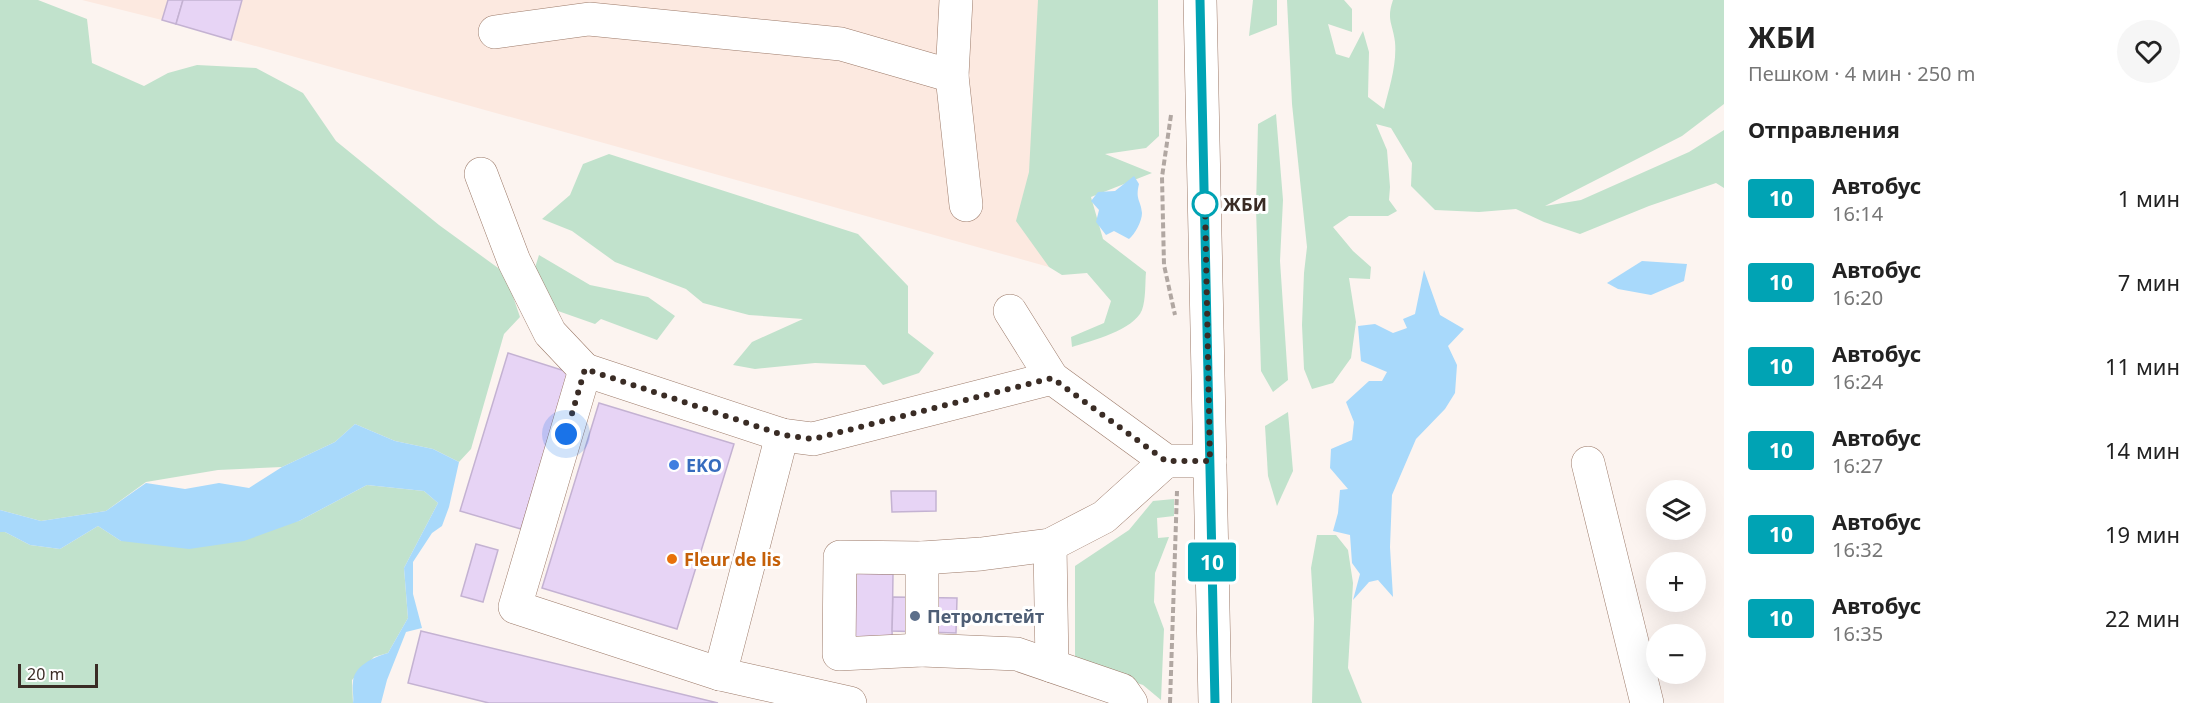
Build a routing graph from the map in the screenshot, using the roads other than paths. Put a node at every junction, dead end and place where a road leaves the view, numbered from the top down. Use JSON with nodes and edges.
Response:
{"nodes":[{"id":1,"x":956,"y":0,"type":"edge"},
{"id":2,"x":1200,"y":0,"type":"edge"},
{"id":3,"x":495,"y":32,"type":"dead end"},
{"id":4,"x":952,"y":76,"type":"junction"},
{"id":5,"x":481,"y":174,"type":"dead end"},
{"id":6,"x":966,"y":205,"type":"dead end"},
{"id":7,"x":1010,"y":310,"type":"dead end"},
{"id":8,"x":585,"y":369,"type":"junction"},
{"id":9,"x":1052,"y":378,"type":"junction"},
{"id":10,"x":783,"y":435,"type":"junction"},
{"id":11,"x":1184,"y":461,"type":"junction"},
{"id":12,"x":1588,"y":463,"type":"dead end"},
{"id":13,"x":1050,"y":546,"type":"junction"},
{"id":14,"x":922,"y":558,"type":"junction"},
{"id":15,"x":922,"y":650,"type":"junction"},
{"id":16,"x":1052,"y":666,"type":"junction"},
{"id":17,"x":720,"y":674,"type":"junction"},
{"id":18,"x":850,"y":703,"type":"edge"},
{"id":19,"x":1131,"y":703,"type":"edge"},
{"id":20,"x":1215,"y":703,"type":"edge"},
{"id":21,"x":1647,"y":703,"type":"edge"}],
"edges":[{"from":1,"to":4,"type":"main road"},
{"from":2,"to":11,"type":"main road"},
{"from":3,"to":4,"type":"main road"},
{"from":4,"to":6,"type":"main road"},
{"from":5,"to":8,"type":"main road"},
{"from":7,"to":9,"type":"main road"},
{"from":8,"to":10,"type":"main road"},
{"from":8,"to":17,"type":"main road"},
{"from":9,"to":10,"type":"main road"},
{"from":9,"to":11,"type":"main road"},
{"from":10,"to":17,"type":"main road"},
{"from":11,"to":13,"type":"main road"},
{"from":11,"to":20,"type":"main road"},
{"from":12,"to":21,"type":"main road"},
{"from":13,"to":14,"type":"main road"},
{"from":13,"to":16,"type":"main road"},
{"from":14,"to":15,"type":"main road"},
{"from":14,"to":15,"type":"main road"},
{"from":15,"to":16,"type":"main road"},
{"from":16,"to":19,"type":"main road"},
{"from":17,"to":18,"type":"main road"}]}
